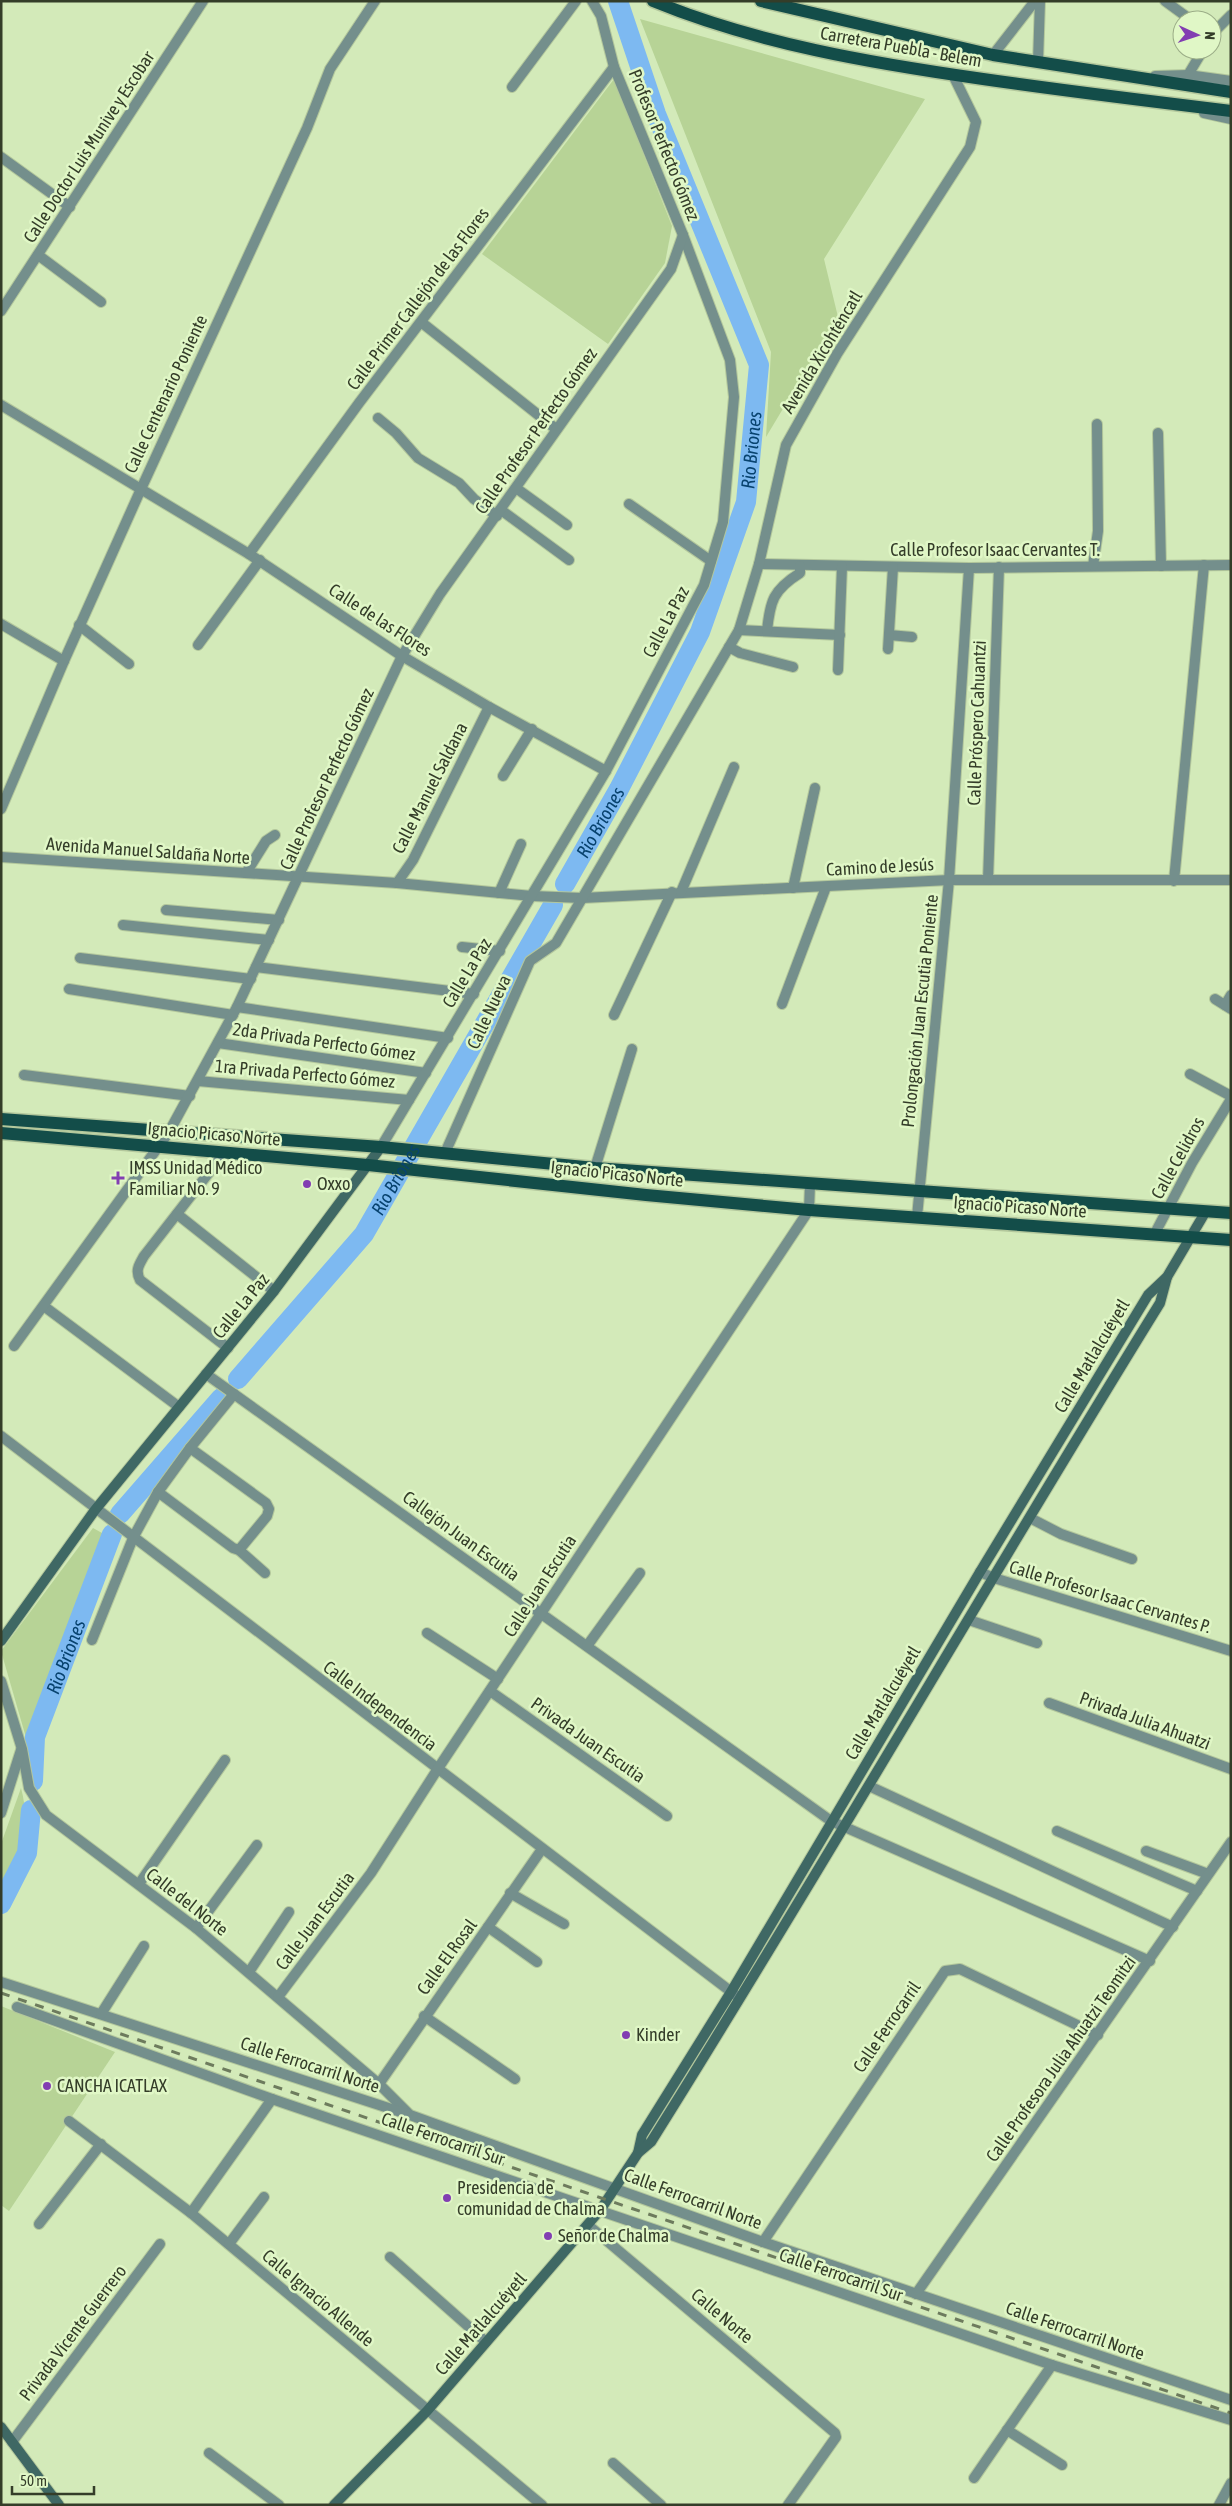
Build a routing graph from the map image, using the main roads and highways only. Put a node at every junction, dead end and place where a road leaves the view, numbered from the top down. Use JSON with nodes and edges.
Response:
{"nodes":[{"id":1,"x":653,"y":1,"type":"edge"},
{"id":2,"x":761,"y":1,"type":"edge"},
{"id":3,"x":1231,"y":92,"type":"edge"},
{"id":4,"x":1231,"y":111,"type":"edge"},
{"id":5,"x":1,"y":1119,"type":"edge"},
{"id":6,"x":1,"y":1133,"type":"edge"},
{"id":7,"x":381,"y":1147,"type":"junction"},
{"id":8,"x":368,"y":1165,"type":"junction"},
{"id":9,"x":1206,"y":1211,"type":"junction"},
{"id":10,"x":1231,"y":1213,"type":"edge"},
{"id":11,"x":1191,"y":1237,"type":"junction"},
{"id":12,"x":1231,"y":1240,"type":"edge"},
{"id":13,"x":1167,"y":1277,"type":"junction"},
{"id":14,"x":1,"y":1641,"type":"edge"},
{"id":15,"x":638,"y":2153,"type":"junction"},
{"id":16,"x":1,"y":2428,"type":"edge"},
{"id":17,"x":59,"y":2505,"type":"edge"},
{"id":18,"x":334,"y":2505,"type":"edge"}],
"edges":[{"from":1,"to":4,"type":"main road","name":"Carretera Puebla - Belem"},
{"from":2,"to":3,"type":"main road","name":"Carretera Puebla - Belem"},
{"from":5,"to":7,"type":"main road","name":"Ignacio Picaso Norte"},
{"from":6,"to":8,"type":"main road","name":"Ignacio Picaso Norte"},
{"from":7,"to":8,"type":"main road","name":"Calle La Paz"},
{"from":7,"to":9,"type":"main road","name":"Ignacio Picaso Norte"},
{"from":8,"to":11,"type":"main road","name":"Ignacio Picaso Norte"},
{"from":8,"to":14,"type":"main road","name":"Calle La Paz"},
{"from":9,"to":10,"type":"main road","name":"Ignacio Picaso Norte"},
{"from":9,"to":11,"type":"main road","name":"Calle Matlalcuéyetl"},
{"from":11,"to":12,"type":"main road","name":"Ignacio Picaso Norte"},
{"from":11,"to":13,"type":"main road","name":"Calle Matlalcuéyetl"},
{"from":13,"to":15,"type":"main road","name":"Calle Matlalcuéyetl"},
{"from":13,"to":15,"type":"main road","name":"Calle Matlalcuéyetl"},
{"from":15,"to":18,"type":"main road","name":"Calle Matlalcuéyetl"},
{"from":16,"to":17,"type":"main road"}]}
